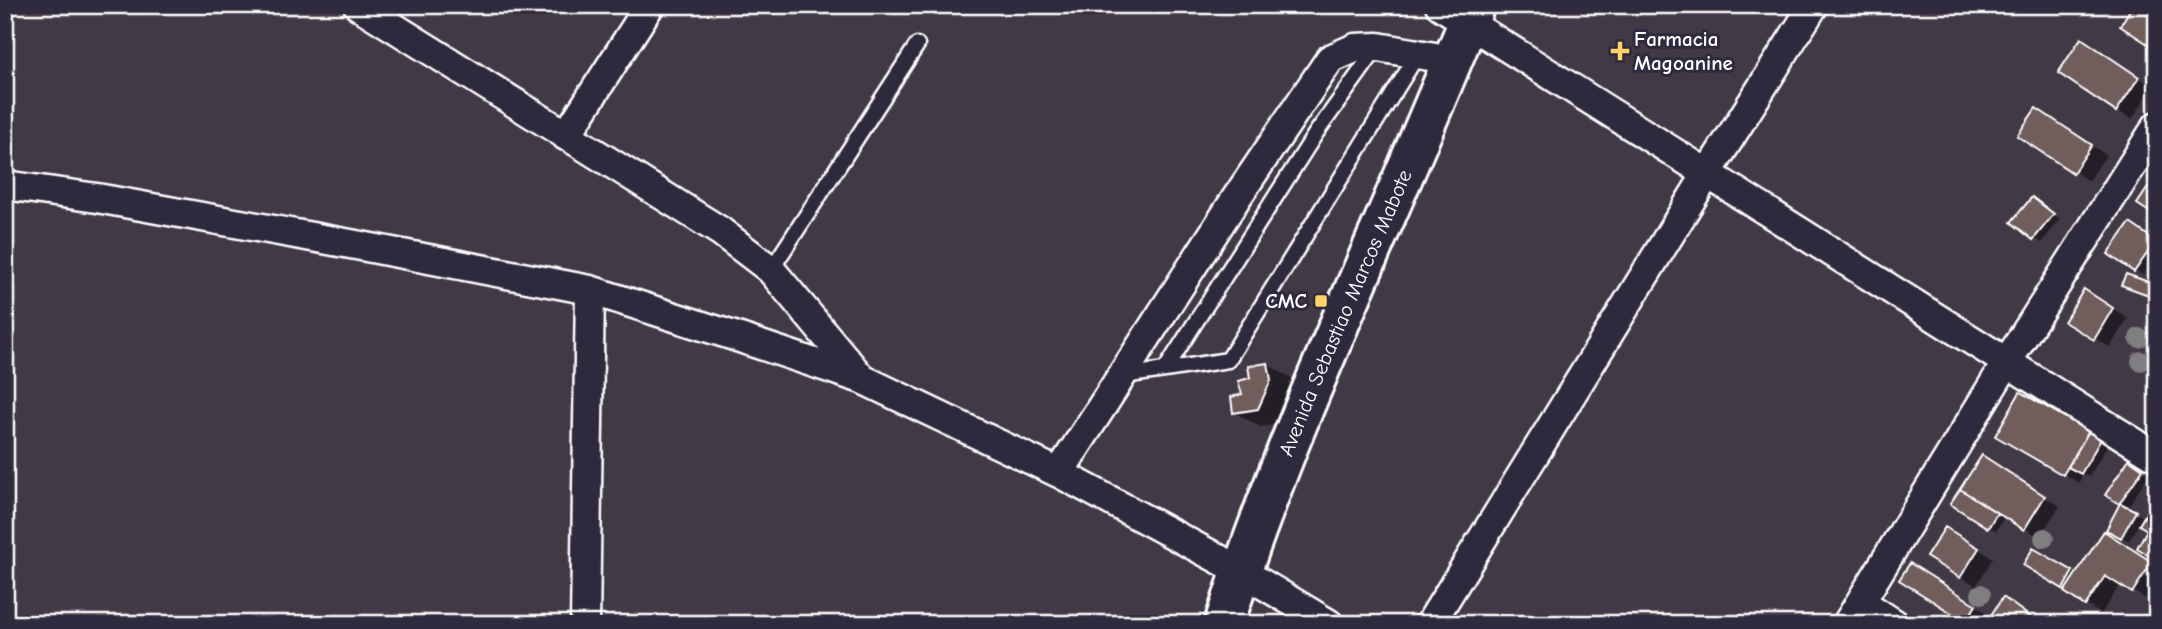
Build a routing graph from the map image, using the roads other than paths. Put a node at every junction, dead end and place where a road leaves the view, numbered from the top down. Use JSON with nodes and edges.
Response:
{"nodes":[{"id":1,"x":358,"y":5,"type":"edge"},
{"id":2,"x":650,"y":5,"type":"edge"},
{"id":3,"x":1814,"y":5,"type":"edge"},
{"id":4,"x":1461,"y":11,"type":"edge"},
{"id":5,"x":916,"y":45,"type":"dead end"},
{"id":6,"x":1378,"y":47,"type":"junction"},
{"id":7,"x":1435,"y":57,"type":"junction"},
{"id":8,"x":2157,"y":126,"type":"edge"},
{"id":9,"x":566,"y":136,"type":"junction"},
{"id":10,"x":1707,"y":174,"type":"junction"},
{"id":11,"x":5,"y":185,"type":"edge"},
{"id":12,"x":771,"y":270,"type":"junction"},
{"id":13,"x":590,"y":290,"type":"junction"},
{"id":14,"x":2007,"y":362,"type":"junction"},
{"id":15,"x":1166,"y":370,"type":"junction"},
{"id":16,"x":1122,"y":376,"type":"junction"},
{"id":17,"x":862,"y":379,"type":"junction"},
{"id":18,"x":2157,"y":457,"type":"edge"},
{"id":19,"x":1059,"y":473,"type":"junction"},
{"id":20,"x":1241,"y":571,"type":"junction"},
{"id":21,"x":1854,"y":613,"type":"edge"},
{"id":22,"x":585,"y":624,"type":"edge"},
{"id":23,"x":1224,"y":624,"type":"edge"},
{"id":24,"x":1329,"y":624,"type":"edge"},
{"id":25,"x":1430,"y":624,"type":"edge"},
{"id":26,"x":1895,"y":624,"type":"edge"}],
"edges":[{"from":1,"to":9,"type":"street"},
{"from":2,"to":9,"type":"street"},
{"from":3,"to":10,"type":"street"},
{"from":4,"to":7,"type":"main road","name":"Avenida Sebastiao Marcos Mabote"},
{"from":4,"to":10,"type":"street"},
{"from":5,"to":12,"type":"lane"},
{"from":6,"to":7,"type":"street"},
{"from":6,"to":15,"type":"lane"},
{"from":6,"to":16,"type":"street"},
{"from":7,"to":15,"type":"lane"},
{"from":7,"to":20,"type":"main road","name":"Avenida Sebastiao Marcos Mabote"},
{"from":8,"to":14,"type":"street"},
{"from":9,"to":12,"type":"street"},
{"from":10,"to":14,"type":"street"},
{"from":10,"to":25,"type":"street"},
{"from":11,"to":13,"type":"street"},
{"from":12,"to":17,"type":"street"},
{"from":13,"to":17,"type":"street"},
{"from":13,"to":22,"type":"street"},
{"from":14,"to":18,"type":"street"},
{"from":14,"to":21,"type":"street"},
{"from":15,"to":16,"type":"lane"},
{"from":16,"to":19,"type":"street"},
{"from":17,"to":19,"type":"street"},
{"from":19,"to":20,"type":"street"},
{"from":20,"to":23,"type":"main road","name":"Avenida Sebastiao Marcos Mabote"},
{"from":20,"to":24,"type":"street"},
{"from":21,"to":26,"type":"street"}]}
